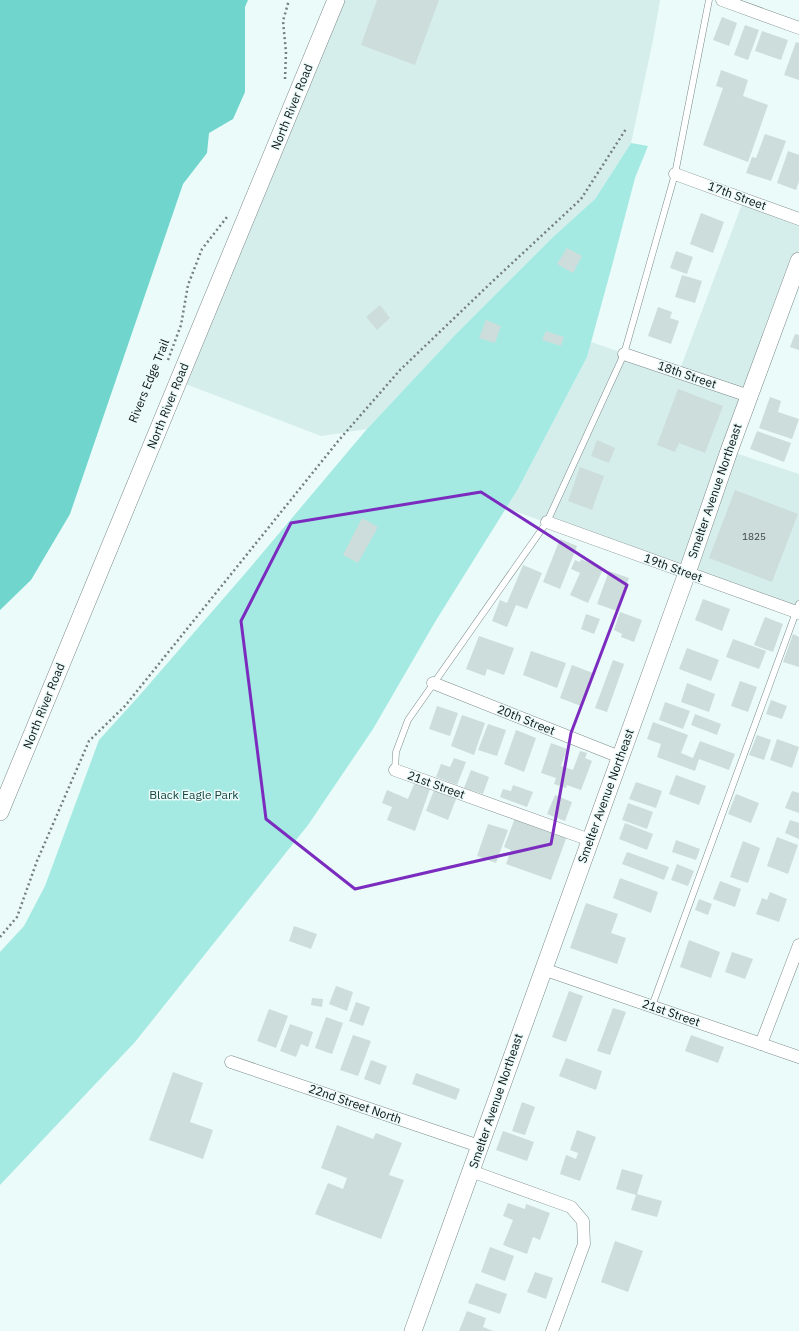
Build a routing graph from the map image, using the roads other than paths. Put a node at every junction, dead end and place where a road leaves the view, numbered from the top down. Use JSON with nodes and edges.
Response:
{"nodes":[{"id":1,"x":336,"y":0,"type":"edge"},
{"id":2,"x":709,"y":0,"type":"edge"},
{"id":3,"x":722,"y":0,"type":"edge"},
{"id":4,"x":799,"y":28,"type":"edge"},
{"id":5,"x":675,"y":174,"type":"junction"},
{"id":6,"x":799,"y":219,"type":"edge"},
{"id":7,"x":799,"y":261,"type":"edge"},
{"id":8,"x":624,"y":354,"type":"junction"},
{"id":9,"x":749,"y":396,"type":"junction"},
{"id":10,"x":547,"y":522,"type":"junction"},
{"id":11,"x":687,"y":573,"type":"junction"},
{"id":12,"x":798,"y":610,"type":"edge"},
{"id":13,"x":433,"y":683,"type":"junction"},
{"id":14,"x":620,"y":757,"type":"junction"},
{"id":15,"x":395,"y":770,"type":"joint"},
{"id":16,"x":0,"y":812,"type":"edge"},
{"id":17,"x":590,"y":840,"type":"junction"},
{"id":18,"x":799,"y":947,"type":"edge"},
{"id":19,"x":543,"y":969,"type":"junction"},
{"id":20,"x":652,"y":1006,"type":"junction"},
{"id":21,"x":761,"y":1044,"type":"junction"},
{"id":22,"x":799,"y":1057,"type":"edge"},
{"id":23,"x":230,"y":1062,"type":"dead end"},
{"id":24,"x":479,"y":1146,"type":"junction"},
{"id":25,"x":471,"y":1171,"type":"junction"},
{"id":26,"x":413,"y":1331,"type":"edge"},
{"id":27,"x":552,"y":1331,"type":"edge"}],
"edges":[{"from":1,"to":16,"type":"street","name":"North River Road"},
{"from":2,"to":5,"type":"lane"},
{"from":3,"to":4,"type":"street"},
{"from":5,"to":6,"type":"street","name":"17th Street"},
{"from":5,"to":8,"type":"lane"},
{"from":7,"to":9,"type":"street","name":"Smelter Avenue Northeast"},
{"from":8,"to":9,"type":"street","name":"18th Street"},
{"from":8,"to":10,"type":"lane"},
{"from":9,"to":11,"type":"street","name":"Smelter Avenue Northeast"},
{"from":10,"to":11,"type":"street","name":"19th Street"},
{"from":10,"to":13,"type":"lane"},
{"from":11,"to":12,"type":"street","name":"19th Street"},
{"from":11,"to":14,"type":"street","name":"Smelter Avenue Northeast"},
{"from":12,"to":20,"type":"lane"},
{"from":13,"to":14,"type":"street","name":"20th Street"},
{"from":13,"to":15,"type":"lane"},
{"from":14,"to":17,"type":"street","name":"Smelter Avenue Northeast"},
{"from":15,"to":17,"type":"street","name":"21st Street"},
{"from":17,"to":19,"type":"street","name":"Smelter Avenue Northeast"},
{"from":18,"to":21,"type":"street"},
{"from":19,"to":20,"type":"street","name":"21st Street"},
{"from":19,"to":24,"type":"street","name":"Smelter Avenue Northeast"},
{"from":20,"to":21,"type":"street","name":"21st Street"},
{"from":21,"to":22,"type":"street","name":"21st Street"},
{"from":23,"to":24,"type":"street","name":"22nd Street North"},
{"from":24,"to":25,"type":"street","name":"Smelter Avenue Northeast"},
{"from":25,"to":26,"type":"street","name":"Smelter Avenue Northeast"},
{"from":25,"to":27,"type":"street"}]}
